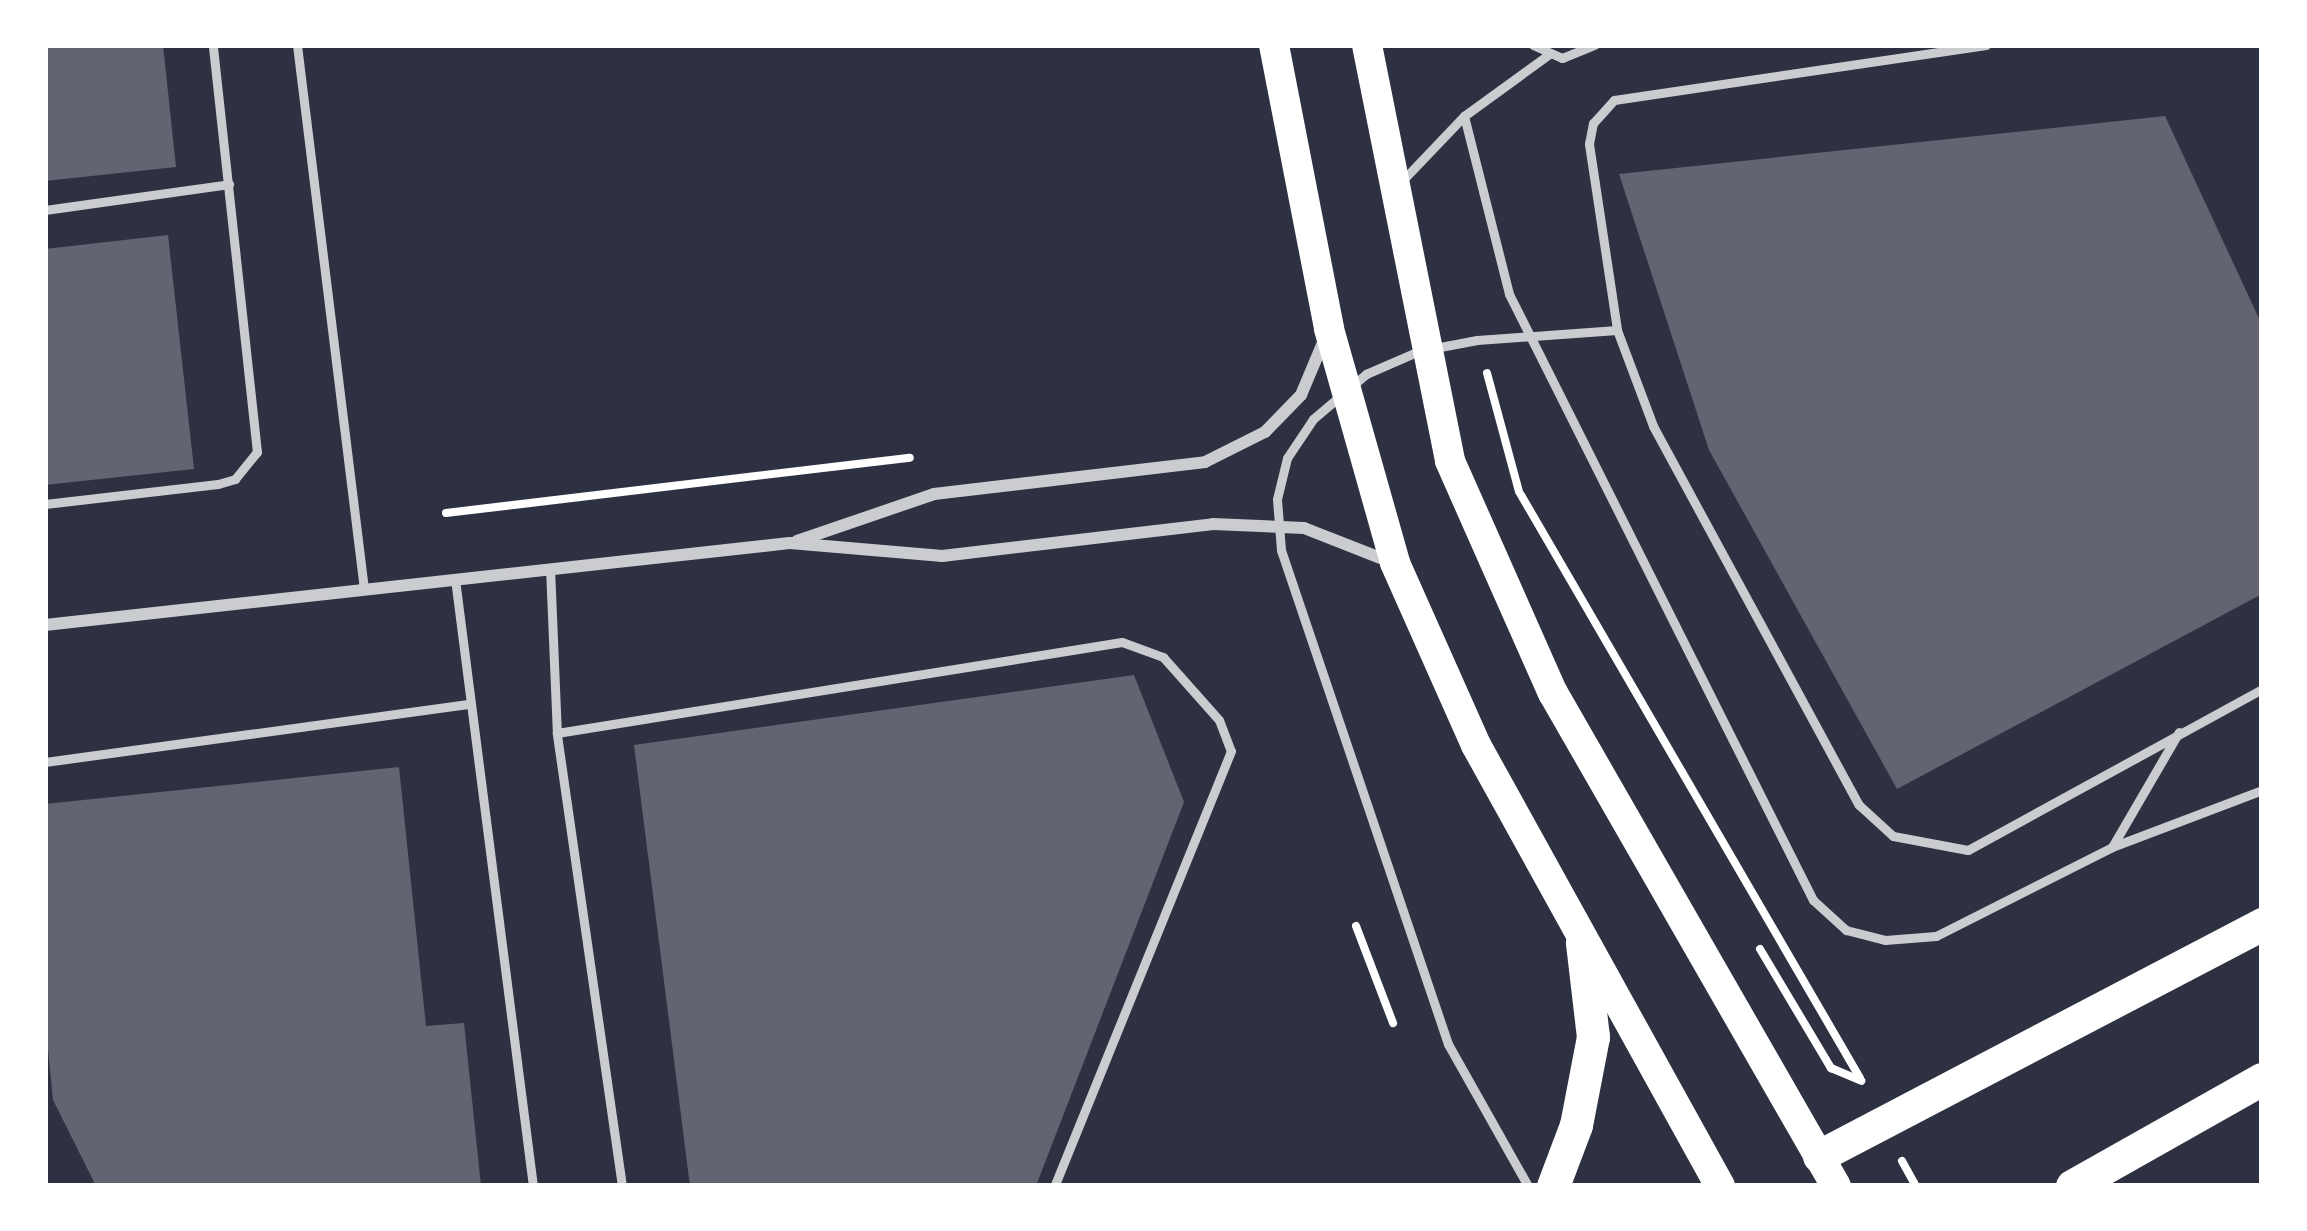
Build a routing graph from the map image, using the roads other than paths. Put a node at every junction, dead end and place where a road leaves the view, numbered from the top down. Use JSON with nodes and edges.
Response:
{"nodes":[{"id":1,"x":213,"y":45,"type":"edge"},
{"id":2,"x":297,"y":45,"type":"edge"},
{"id":3,"x":1274,"y":45,"type":"edge"},
{"id":4,"x":1367,"y":45,"type":"edge"},
{"id":5,"x":1533,"y":45,"type":"edge"},
{"id":6,"x":1595,"y":45,"type":"edge"},
{"id":7,"x":1986,"y":45,"type":"edge"},
{"id":8,"x":1548,"y":55,"type":"junction"},
{"id":9,"x":1464,"y":116,"type":"junction"},
{"id":10,"x":229,"y":184,"type":"junction"},
{"id":11,"x":1394,"y":190,"type":"junction"},
{"id":12,"x":45,"y":210,"type":"edge"},
{"id":13,"x":1329,"y":329,"type":"junction"},
{"id":14,"x":1617,"y":330,"type":"junction"},
{"id":15,"x":45,"y":504,"type":"edge"},
{"id":16,"x":790,"y":543,"type":"junction"},
{"id":17,"x":1395,"y":563,"type":"junction"},
{"id":18,"x":550,"y":568,"type":"junction"},
{"id":19,"x":454,"y":578,"type":"junction"},
{"id":20,"x":364,"y":589,"type":"junction"},
{"id":21,"x":45,"y":625,"type":"edge"},
{"id":22,"x":2262,"y":689,"type":"edge"},
{"id":23,"x":468,"y":704,"type":"junction"},
{"id":24,"x":2181,"y":729,"type":"junction"},
{"id":25,"x":557,"y":733,"type":"junction"},
{"id":26,"x":45,"y":762,"type":"edge"},
{"id":27,"x":2262,"y":790,"type":"edge"},
{"id":28,"x":2112,"y":847,"type":"junction"},
{"id":29,"x":2262,"y":924,"type":"edge"},
{"id":30,"x":1582,"y":943,"type":"junction"},
{"id":31,"x":2262,"y":1079,"type":"edge"},
{"id":32,"x":1819,"y":1156,"type":"junction"},
{"id":33,"x":533,"y":1186,"type":"edge"},
{"id":34,"x":622,"y":1186,"type":"edge"},
{"id":35,"x":1054,"y":1186,"type":"edge"},
{"id":36,"x":1528,"y":1186,"type":"edge"},
{"id":37,"x":1553,"y":1186,"type":"edge"},
{"id":38,"x":1720,"y":1186,"type":"edge"},
{"id":39,"x":1837,"y":1186,"type":"edge"},
{"id":40,"x":2072,"y":1186,"type":"edge"}],
"edges":[{"from":1,"to":10,"type":"lane"},
{"from":2,"to":20,"type":"lane"},
{"from":3,"to":13,"type":"main road"},
{"from":4,"to":11,"type":"main road"},
{"from":5,"to":8,"type":"lane"},
{"from":6,"to":8,"type":"lane"},
{"from":7,"to":14,"type":"lane"},
{"from":8,"to":9,"type":"lane"},
{"from":9,"to":11,"type":"lane"},
{"from":9,"to":28,"type":"lane"},
{"from":10,"to":12,"type":"lane"},
{"from":10,"to":15,"type":"lane"},
{"from":11,"to":32,"type":"main road"},
{"from":13,"to":16,"type":"street"},
{"from":13,"to":17,"type":"main road"},
{"from":14,"to":24,"type":"lane"},
{"from":14,"to":36,"type":"lane"},
{"from":16,"to":17,"type":"street"},
{"from":16,"to":18,"type":"street"},
{"from":17,"to":30,"type":"main road"},
{"from":18,"to":19,"type":"street"},
{"from":18,"to":25,"type":"lane"},
{"from":19,"to":20,"type":"street"},
{"from":19,"to":23,"type":"lane"},
{"from":20,"to":21,"type":"street"},
{"from":22,"to":24,"type":"lane"},
{"from":23,"to":26,"type":"lane"},
{"from":23,"to":33,"type":"lane"},
{"from":24,"to":28,"type":"lane"},
{"from":25,"to":34,"type":"lane"},
{"from":25,"to":35,"type":"lane"},
{"from":27,"to":28,"type":"lane"},
{"from":29,"to":32,"type":"highway"},
{"from":30,"to":37,"type":"highway"},
{"from":30,"to":38,"type":"main road"},
{"from":31,"to":40,"type":"highway"},
{"from":32,"to":39,"type":"main road"}]}
